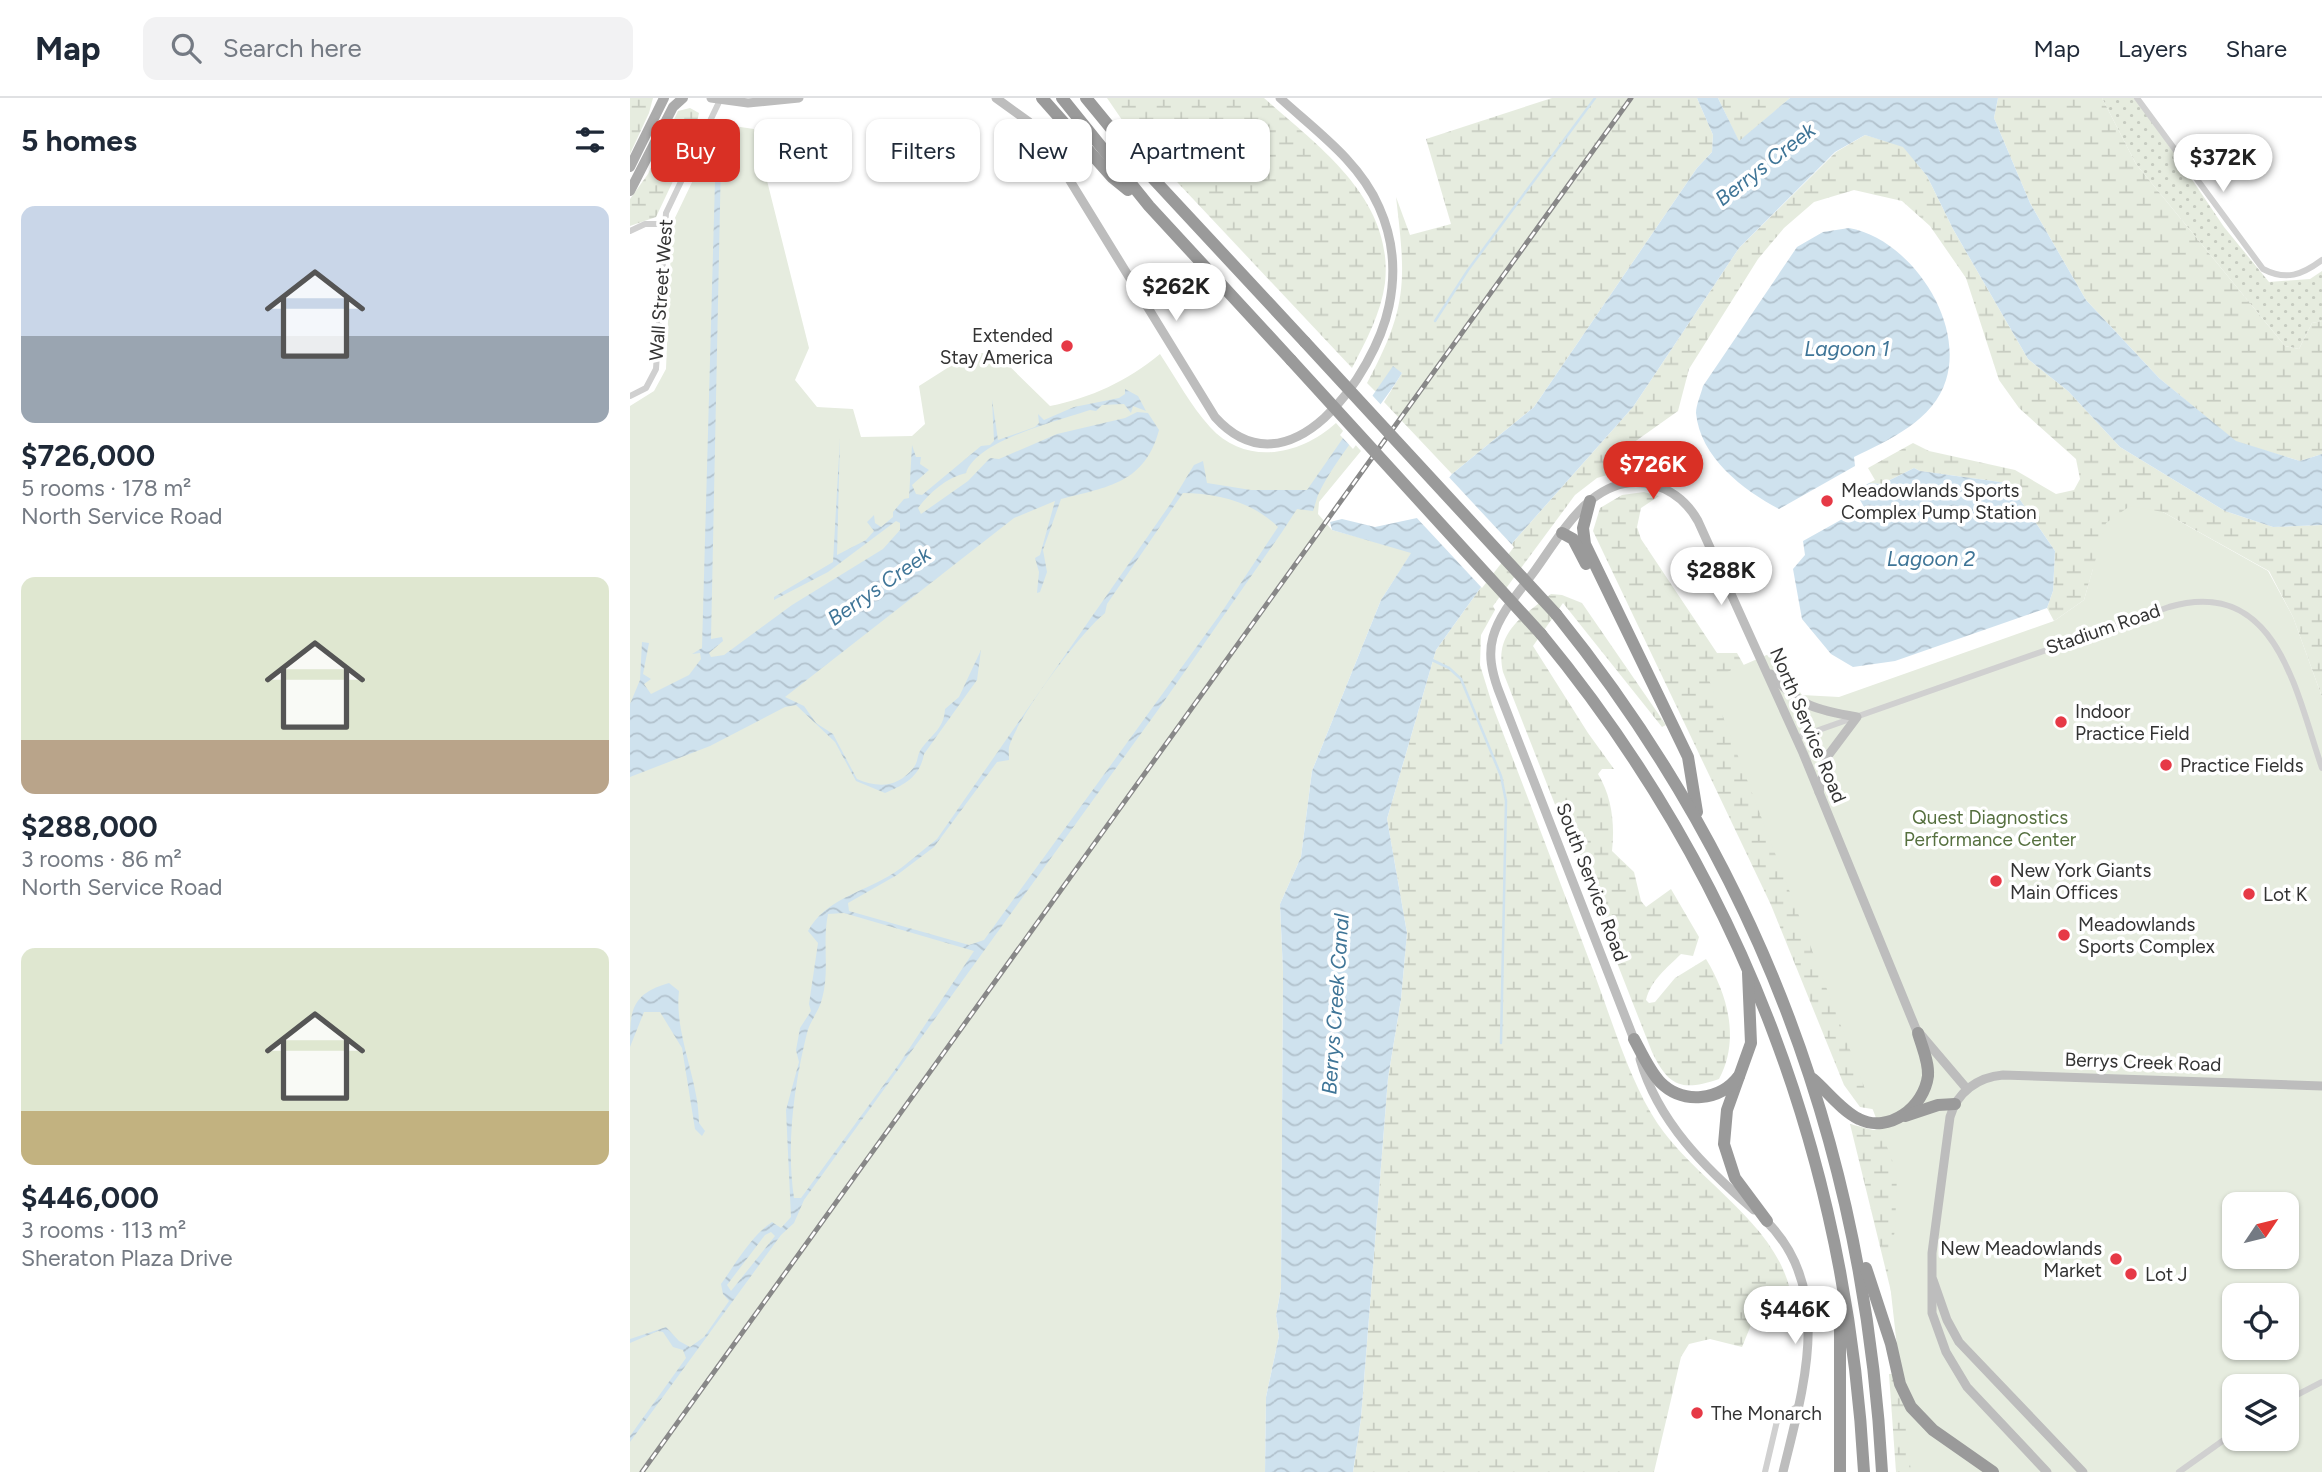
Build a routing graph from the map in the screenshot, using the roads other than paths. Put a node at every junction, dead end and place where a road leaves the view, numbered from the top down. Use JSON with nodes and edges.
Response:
{"nodes":[{"id":1,"x":664,"y":98,"type":"edge"},
{"id":2,"x":683,"y":98,"type":"edge"},
{"id":3,"x":799,"y":98,"type":"edge"},
{"id":4,"x":996,"y":98,"type":"edge"},
{"id":5,"x":1042,"y":98,"type":"edge"},
{"id":6,"x":1062,"y":98,"type":"edge"},
{"id":7,"x":1086,"y":98,"type":"edge"},
{"id":8,"x":1280,"y":98,"type":"edge"},
{"id":9,"x":2137,"y":98,"type":"edge"},
{"id":10,"x":715,"y":99,"type":"edge"},
{"id":11,"x":630,"y":167,"type":"edge"},
{"id":12,"x":630,"y":191,"type":"edge"},
{"id":13,"x":1149,"y":206,"type":"junction"},
{"id":14,"x":664,"y":224,"type":"junction"},
{"id":15,"x":630,"y":231,"type":"edge"},
{"id":16,"x":2322,"y":260,"type":"edge"},
{"id":17,"x":630,"y":396,"type":"edge"},
{"id":18,"x":1590,"y":501,"type":"junction"},
{"id":19,"x":1562,"y":533,"type":"junction"},
{"id":20,"x":1764,"y":667,"type":"junction"},
{"id":21,"x":1857,"y":717,"type":"junction"},
{"id":22,"x":1672,"y":724,"type":"junction"},
{"id":23,"x":1796,"y":738,"type":"junction"},
{"id":24,"x":2322,"y":768,"type":"edge"},
{"id":25,"x":1819,"y":794,"type":"junction"},
{"id":26,"x":1699,"y":823,"type":"junction"},
{"id":27,"x":1748,"y":966,"type":"junction"},
{"id":28,"x":1918,"y":1033,"type":"junction"},
{"id":29,"x":1634,"y":1039,"type":"junction"},
{"id":30,"x":1743,"y":1070,"type":"junction"},
{"id":31,"x":1812,"y":1079,"type":"junction"},
{"id":32,"x":2322,"y":1086,"type":"edge"},
{"id":33,"x":1967,"y":1089,"type":"junction"},
{"id":34,"x":1955,"y":1104,"type":"junction"},
{"id":35,"x":1902,"y":1116,"type":"junction"},
{"id":36,"x":1850,"y":1219,"type":"junction"},
{"id":37,"x":1767,"y":1221,"type":"junction"},
{"id":38,"x":1931,"y":1274,"type":"junction"},
{"id":39,"x":1842,"y":1280,"type":"junction"},
{"id":40,"x":2322,"y":1382,"type":"edge"},
{"id":41,"x":2299,"y":1394,"type":"edge"},
{"id":42,"x":1799,"y":1405,"type":"junction"},
{"id":43,"x":2222,"y":1441,"type":"edge"},
{"id":44,"x":1765,"y":1472,"type":"edge"},
{"id":45,"x":1783,"y":1472,"type":"edge"},
{"id":46,"x":1840,"y":1472,"type":"edge"},
{"id":47,"x":1864,"y":1472,"type":"edge"},
{"id":48,"x":1882,"y":1472,"type":"edge"},
{"id":49,"x":1993,"y":1472,"type":"edge"},
{"id":50,"x":2047,"y":1472,"type":"edge"},
{"id":51,"x":2083,"y":1472,"type":"edge"},
{"id":52,"x":2179,"y":1472,"type":"edge"}],
"edges":[{"from":1,"to":11,"type":"main road"},
{"from":2,"to":12,"type":"main road"},
{"from":3,"to":10,"type":"street"},
{"from":4,"to":8,"type":"street"},
{"from":5,"to":13,"type":"highway"},
{"from":6,"to":13,"type":"highway"},
{"from":7,"to":26,"type":"highway","bridge":true},
{"from":9,"to":16,"type":"street"},
{"from":10,"to":14,"type":"street","name":"Wall Street West"},
{"from":13,"to":27,"type":"highway","bridge":true},
{"from":14,"to":15,"type":"street"},
{"from":14,"to":17,"type":"street","name":"Wall Street West"},
{"from":18,"to":19,"type":"street","name":"North Service Road"},
{"from":18,"to":20,"type":"street","name":"North Service Road"},
{"from":18,"to":22,"type":"highway"},
{"from":19,"to":22,"type":"highway"},
{"from":19,"to":29,"type":"street","name":"South Service Road"},
{"from":20,"to":21,"type":"street"},
{"from":20,"to":23,"type":"street","name":"North Service Road"},
{"from":21,"to":23,"type":"street","name":"Stadium Road"},
{"from":21,"to":24,"type":"street","name":"Stadium Road"},
{"from":21,"to":25,"type":"street"},
{"from":22,"to":26,"type":"highway"},
{"from":23,"to":25,"type":"street","name":"North Service Road"},
{"from":25,"to":28,"type":"street","name":"North Service Road"},
{"from":26,"to":31,"type":"highway"},
{"from":27,"to":30,"type":"highway"},
{"from":27,"to":39,"type":"highway"},
{"from":28,"to":33,"type":"street","name":"North Service Road"},
{"from":28,"to":35,"type":"highway"},
{"from":29,"to":30,"type":"highway"},
{"from":29,"to":37,"type":"street","name":"South Service Road"},
{"from":30,"to":37,"type":"highway"},
{"from":31,"to":35,"type":"highway"},
{"from":31,"to":36,"type":"highway"},
{"from":32,"to":33,"type":"street","name":"Berrys Creek Road"},
{"from":33,"to":34,"type":"street"},
{"from":34,"to":35,"type":"highway"},
{"from":34,"to":38,"type":"street"},
{"from":36,"to":48,"type":"highway"},
{"from":36,"to":49,"type":"highway"},
{"from":37,"to":42,"type":"street","name":"South Service Road"},
{"from":38,"to":50,"type":"street"},
{"from":38,"to":51,"type":"street"},
{"from":39,"to":46,"type":"highway"},
{"from":39,"to":47,"type":"highway"},
{"from":40,"to":41,"type":"street"},
{"from":42,"to":44,"type":"street"},
{"from":42,"to":45,"type":"street","name":"South Service Road"},
{"from":43,"to":52,"type":"street"}]}
